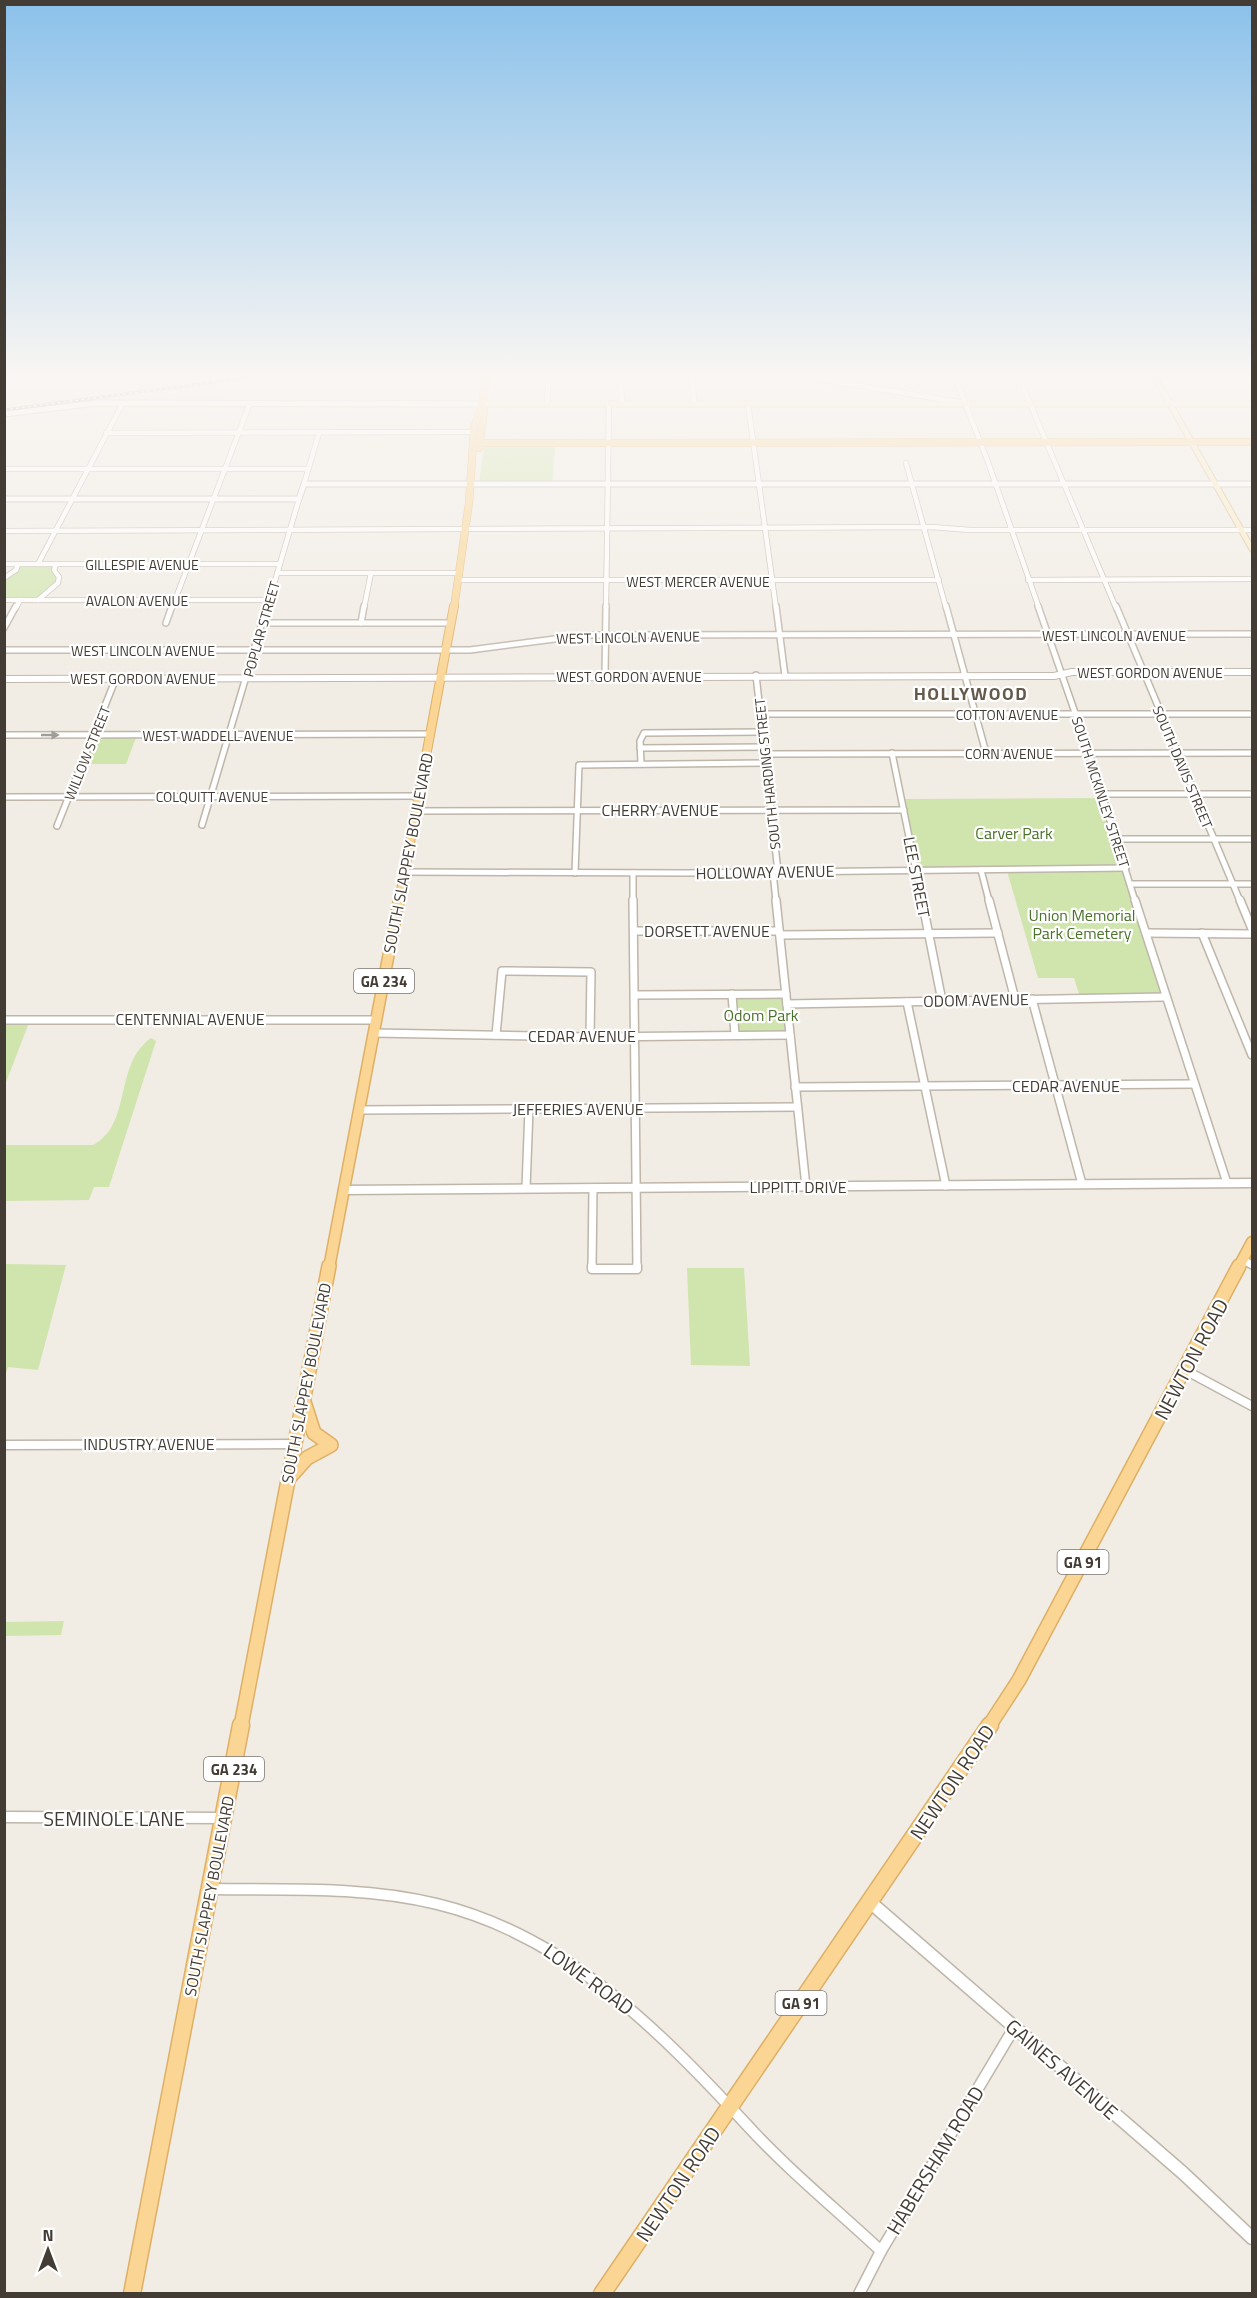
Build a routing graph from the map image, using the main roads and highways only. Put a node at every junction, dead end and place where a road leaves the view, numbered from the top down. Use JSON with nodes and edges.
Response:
{"nodes":[{"id":1,"x":470,"y":479,"type":"edge"},
{"id":2,"x":1213,"y":479,"type":"edge"},
{"id":3,"x":1252,"y":549,"type":"edge"},
{"id":4,"x":1252,"y":1242,"type":"edge"},
{"id":5,"x":1248,"y":1262,"type":"edge"},
{"id":6,"x":303,"y":1399,"type":"junction"},
{"id":7,"x":287,"y":1480,"type":"junction"},
{"id":8,"x":132,"y":2294,"type":"edge"},
{"id":9,"x":602,"y":2294,"type":"edge"}],
"edges":[{"from":1,"to":6,"type":"main road","name":"SOUTH SLAPPEY BOULEVARD","number":"GA 234"},
{"from":2,"to":3,"type":"main road"},
{"from":4,"to":5,"type":"main road","name":"NEWTON ROAD","number":"GA 91"},
{"from":5,"to":9,"type":"main road","name":"NEWTON ROAD","number":"GA 91"},
{"from":6,"to":7,"type":"main road","name":"SOUTH SLAPPEY BOULEVARD","number":"GA 234"},
{"from":6,"to":7,"type":"main road"},
{"from":7,"to":8,"type":"main road","name":"SOUTH SLAPPEY BOULEVARD","number":"GA 234"}]}
